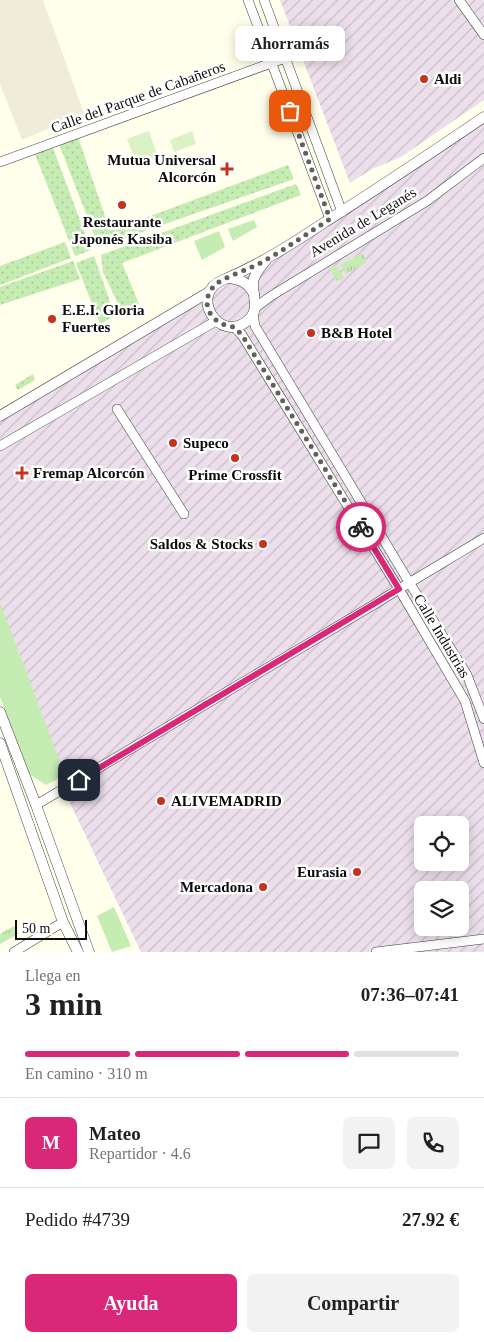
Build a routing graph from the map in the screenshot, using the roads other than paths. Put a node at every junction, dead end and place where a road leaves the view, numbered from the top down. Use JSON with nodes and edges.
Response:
{"nodes":[{"id":1,"x":248,"y":0,"type":"edge"},
{"id":2,"x":264,"y":0,"type":"edge"},
{"id":3,"x":459,"y":0,"type":"edge"},
{"id":4,"x":484,"y":35,"type":"edge"},
{"id":5,"x":285,"y":58,"type":"junction"},
{"id":6,"x":272,"y":63,"type":"junction"},
{"id":7,"x":484,"y":117,"type":"edge"},
{"id":8,"x":484,"y":158,"type":"edge"},
{"id":9,"x":0,"y":162,"type":"edge"},
{"id":10,"x":342,"y":212,"type":"junction"},
{"id":11,"x":330,"y":219,"type":"junction"},
{"id":12,"x":266,"y":260,"type":"junction"},
{"id":13,"x":228,"y":278,"type":"junction"},
{"id":14,"x":209,"y":292,"type":"junction"},
{"id":15,"x":255,"y":295,"type":"junction"},
{"id":16,"x":181,"y":309,"type":"junction"},
{"id":17,"x":254,"y":311,"type":"junction"},
{"id":18,"x":209,"y":312,"type":"junction"},
{"id":19,"x":216,"y":321,"type":"junction"},
{"id":20,"x":234,"y":327,"type":"junction"},
{"id":21,"x":117,"y":409,"type":"dead end"},
{"id":22,"x":0,"y":416,"type":"edge"},
{"id":23,"x":0,"y":446,"type":"edge"},
{"id":24,"x":184,"y":514,"type":"dead end"},
{"id":25,"x":484,"y":538,"type":"edge"},
{"id":26,"x":409,"y":582,"type":"junction"},
{"id":27,"x":399,"y":589,"type":"junction"},
{"id":28,"x":0,"y":712,"type":"edge"},
{"id":29,"x":484,"y":719,"type":"edge"},
{"id":30,"x":0,"y":743,"type":"edge"},
{"id":31,"x":484,"y":763,"type":"edge"},
{"id":32,"x":36,"y":805,"type":"junction"},
{"id":33,"x":63,"y":922,"type":"junction"},
{"id":34,"x":484,"y":939,"type":"edge"},
{"id":35,"x":14,"y":952,"type":"edge"},
{"id":36,"x":78,"y":952,"type":"edge"},
{"id":37,"x":89,"y":952,"type":"edge"},
{"id":38,"x":376,"y":952,"type":"edge"}],
"edges":[{"from":1,"to":6,"type":"street"},
{"from":2,"to":5,"type":"street"},
{"from":3,"to":4,"type":"street"},
{"from":5,"to":6,"type":"street","name":"Calle del Parque de Cabañeros"},
{"from":5,"to":10,"type":"street"},
{"from":6,"to":9,"type":"street","name":"Calle del Parque de Cabañeros"},
{"from":6,"to":11,"type":"street"},
{"from":7,"to":10,"type":"street","name":"Avenida de Leganés"},
{"from":8,"to":17,"type":"street","name":"Avenida de Leganés"},
{"from":10,"to":11,"type":"street","name":"Avenida de Leganés"},
{"from":11,"to":12,"type":"street","name":"Avenida de Leganés"},
{"from":12,"to":13,"type":"street","name":"Avenida de Leganés"},
{"from":12,"to":15,"type":"street","name":"Avenida de Leganés"},
{"from":13,"to":14,"type":"street"},
{"from":13,"to":15,"type":"street"},
{"from":14,"to":16,"type":"street"},
{"from":14,"to":18,"type":"street"},
{"from":15,"to":17,"type":"street"},
{"from":16,"to":18,"type":"street"},
{"from":16,"to":22,"type":"street"},
{"from":17,"to":20,"type":"street"},
{"from":17,"to":26,"type":"street","name":"Calle Industrias"},
{"from":18,"to":19,"type":"street"},
{"from":19,"to":20,"type":"street"},
{"from":19,"to":23,"type":"street"},
{"from":20,"to":27,"type":"street","name":"Calle Industrias"},
{"from":21,"to":24,"type":"street"},
{"from":25,"to":26,"type":"street"},
{"from":26,"to":27,"type":"street"},
{"from":26,"to":29,"type":"street","name":"Calle Industrias"},
{"from":27,"to":31,"type":"street","name":"Calle Industrias"},
{"from":27,"to":32,"type":"street"},
{"from":28,"to":32,"type":"street"},
{"from":30,"to":33,"type":"street"},
{"from":32,"to":37,"type":"street"},
{"from":33,"to":35,"type":"street"},
{"from":33,"to":36,"type":"street"},
{"from":34,"to":38,"type":"street"}]}
